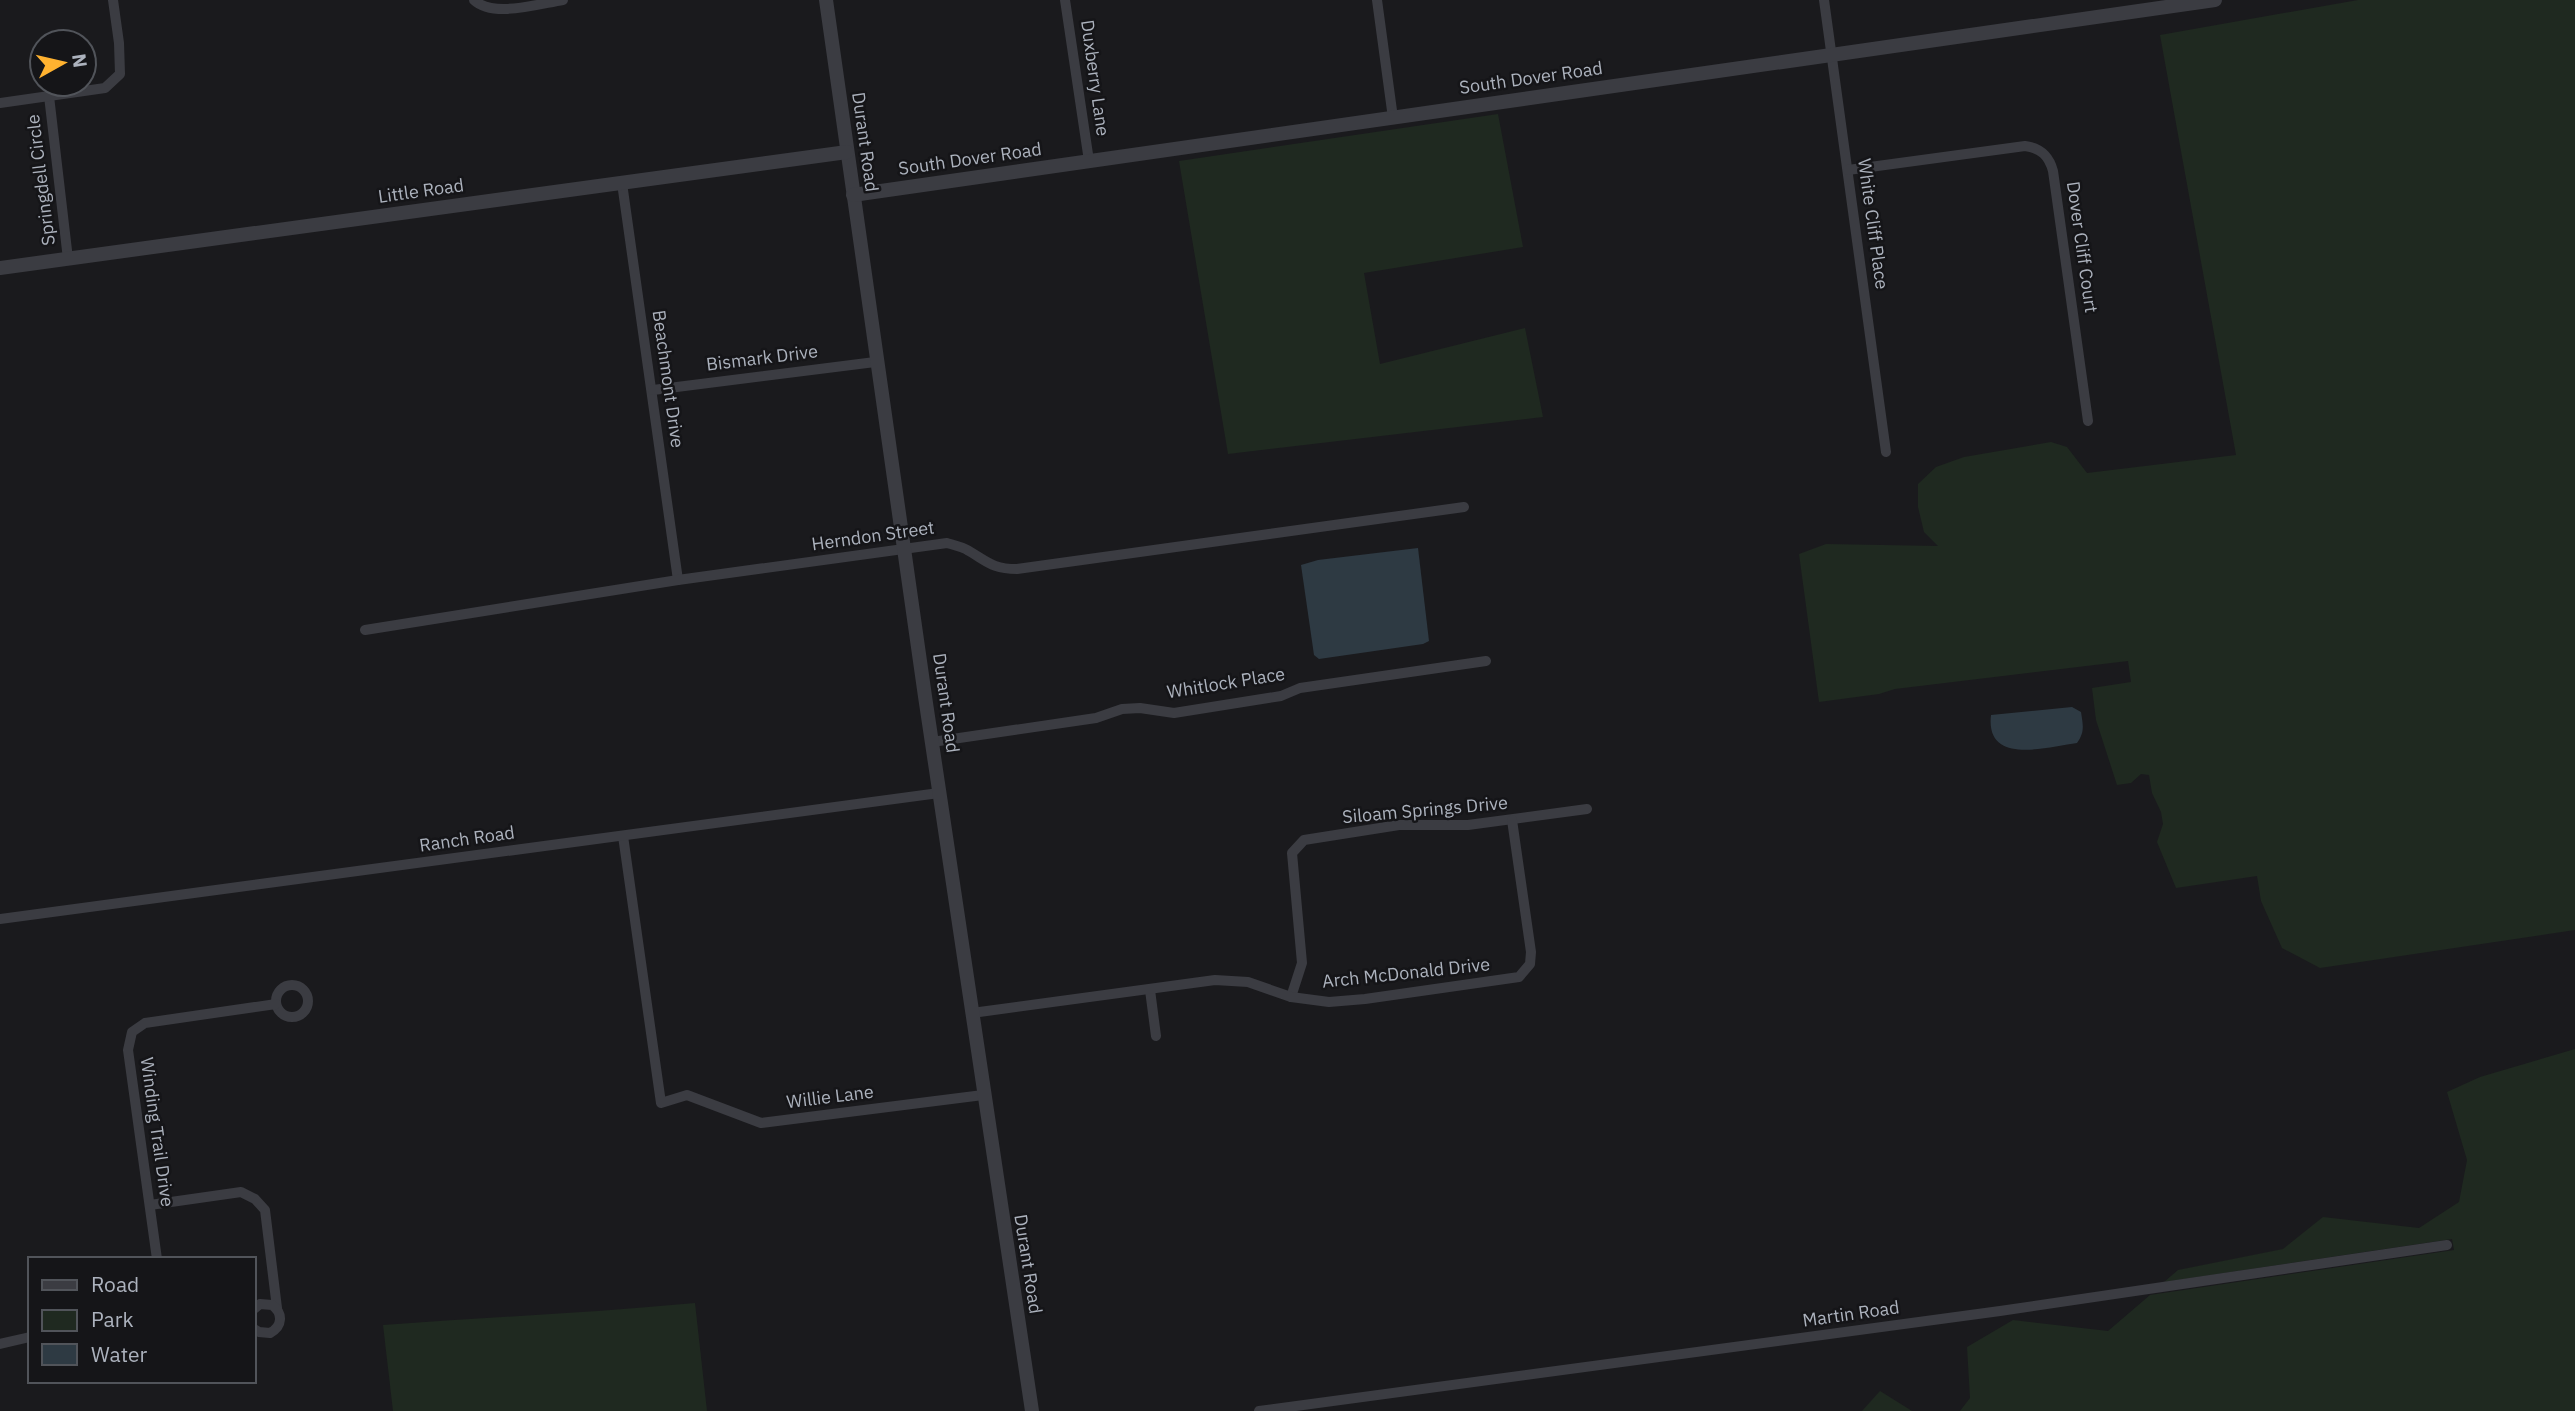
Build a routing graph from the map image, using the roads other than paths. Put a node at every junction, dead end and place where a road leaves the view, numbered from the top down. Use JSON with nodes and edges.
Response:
{"nodes":[{"id":1,"x":113,"y":0,"type":"edge"},
{"id":2,"x":474,"y":0,"type":"edge"},
{"id":3,"x":563,"y":0,"type":"edge"},
{"id":4,"x":826,"y":0,"type":"edge"},
{"id":5,"x":1065,"y":0,"type":"edge"},
{"id":6,"x":1377,"y":0,"type":"edge"},
{"id":7,"x":1824,"y":0,"type":"edge"},
{"id":8,"x":2215,"y":0,"type":"edge"},
{"id":9,"x":1832,"y":54,"type":"junction"},
{"id":10,"x":98,"y":89,"type":"edge"},
{"id":11,"x":35,"y":98,"type":"edge"},
{"id":12,"x":49,"y":98,"type":"edge"},
{"id":13,"x":0,"y":103,"type":"edge"},
{"id":14,"x":1393,"y":118,"type":"junction"},
{"id":15,"x":847,"y":152,"type":"junction"},
{"id":16,"x":1089,"y":161,"type":"junction"},
{"id":17,"x":1848,"y":170,"type":"junction"},
{"id":18,"x":622,"y":183,"type":"junction"},
{"id":19,"x":853,"y":195,"type":"junction"},
{"id":20,"x":68,"y":259,"type":"junction"},
{"id":21,"x":0,"y":268,"type":"edge"},
{"id":22,"x":876,"y":362,"type":"junction"},
{"id":23,"x":653,"y":390,"type":"junction"},
{"id":24,"x":2088,"y":421,"type":"dead end"},
{"id":25,"x":1886,"y":452,"type":"dead end"},
{"id":26,"x":1464,"y":507,"type":"dead end"},
{"id":27,"x":905,"y":550,"type":"junction"},
{"id":28,"x":678,"y":580,"type":"junction"},
{"id":29,"x":365,"y":629,"type":"dead end"},
{"id":30,"x":1486,"y":661,"type":"dead end"},
{"id":31,"x":932,"y":742,"type":"junction"},
{"id":32,"x":939,"y":793,"type":"junction"},
{"id":33,"x":1587,"y":809,"type":"dead end"},
{"id":34,"x":1512,"y":820,"type":"junction"},
{"id":35,"x":623,"y":836,"type":"junction"},
{"id":36,"x":0,"y":919,"type":"edge"},
{"id":37,"x":1150,"y":990,"type":"junction"},
{"id":38,"x":1291,"y":997,"type":"junction"},
{"id":39,"x":276,"y":1004,"type":"dead end"},
{"id":40,"x":972,"y":1013,"type":"junction"},
{"id":41,"x":1156,"y":1036,"type":"dead end"},
{"id":42,"x":983,"y":1095,"type":"junction"},
{"id":43,"x":150,"y":1205,"type":"junction"},
{"id":44,"x":2447,"y":1245,"type":"dead end"},
{"id":45,"x":158,"y":1257,"type":"edge"},
{"id":46,"x":256,"y":1308,"type":"edge"},
{"id":47,"x":276,"y":1308,"type":"junction"},
{"id":48,"x":256,"y":1329,"type":"edge"},
{"id":49,"x":28,"y":1337,"type":"edge"},
{"id":50,"x":0,"y":1344,"type":"edge"},
{"id":51,"x":1032,"y":1411,"type":"edge"},
{"id":52,"x":1259,"y":1411,"type":"edge"}],
"edges":[{"from":1,"to":10,"type":"street","name":"Springdell Circle"},
{"from":2,"to":3,"type":"street"},
{"from":4,"to":15,"type":"street","name":"Durant Road"},
{"from":5,"to":16,"type":"street","name":"Duxberry Lane"},
{"from":6,"to":14,"type":"street"},
{"from":7,"to":9,"type":"street","name":"White Cliff Place"},
{"from":8,"to":9,"type":"street","name":"South Dover Road"},
{"from":9,"to":14,"type":"street","name":"South Dover Road"},
{"from":9,"to":17,"type":"street","name":"White Cliff Place"},
{"from":11,"to":13,"type":"street","name":"Springdell Circle"},
{"from":12,"to":20,"type":"street","name":"Springdell Circle"},
{"from":14,"to":16,"type":"street","name":"South Dover Road"},
{"from":15,"to":18,"type":"street","name":"Little Road"},
{"from":15,"to":19,"type":"street","name":"Durant Road"},
{"from":16,"to":19,"type":"street","name":"South Dover Road"},
{"from":17,"to":24,"type":"street","name":"Dover Cliff Court"},
{"from":17,"to":25,"type":"street","name":"White Cliff Place"},
{"from":18,"to":20,"type":"street","name":"Little Road"},
{"from":18,"to":23,"type":"street","name":"Beachmont Drive"},
{"from":19,"to":22,"type":"street","name":"Durant Road"},
{"from":20,"to":21,"type":"street","name":"Little Road"},
{"from":22,"to":23,"type":"street","name":"Bismark Drive"},
{"from":22,"to":27,"type":"street","name":"Durant Road"},
{"from":23,"to":28,"type":"street","name":"Beachmont Drive"},
{"from":26,"to":27,"type":"street","name":"Herndon Street"},
{"from":27,"to":28,"type":"street","name":"Herndon Street"},
{"from":27,"to":31,"type":"street","name":"Durant Road"},
{"from":28,"to":29,"type":"street","name":"Herndon Street"},
{"from":30,"to":31,"type":"street","name":"Whitlock Place"},
{"from":31,"to":32,"type":"street","name":"Durant Road"},
{"from":32,"to":35,"type":"street","name":"Ranch Road"},
{"from":32,"to":40,"type":"street","name":"Durant Road"},
{"from":33,"to":34,"type":"street","name":"Siloam Springs Drive"},
{"from":34,"to":38,"type":"street","name":"Siloam Springs Drive"},
{"from":34,"to":38,"type":"street","name":"Arch McDonald Drive"},
{"from":35,"to":36,"type":"street","name":"Ranch Road"},
{"from":35,"to":42,"type":"street","name":"Willie Lane"},
{"from":37,"to":38,"type":"street","name":"Arch McDonald Drive"},
{"from":37,"to":40,"type":"street","name":"Arch McDonald Drive"},
{"from":37,"to":41,"type":"street"},
{"from":39,"to":43,"type":"street","name":"Winding Trail Drive"},
{"from":40,"to":42,"type":"street","name":"Durant Road"},
{"from":42,"to":51,"type":"street","name":"Durant Road"},
{"from":43,"to":45,"type":"street","name":"Winding Trail Drive"},
{"from":43,"to":47,"type":"street"},
{"from":44,"to":52,"type":"street","name":"Martin Road"},
{"from":46,"to":47,"type":"street"},
{"from":47,"to":48,"type":"street"},
{"from":49,"to":50,"type":"street"}]}
